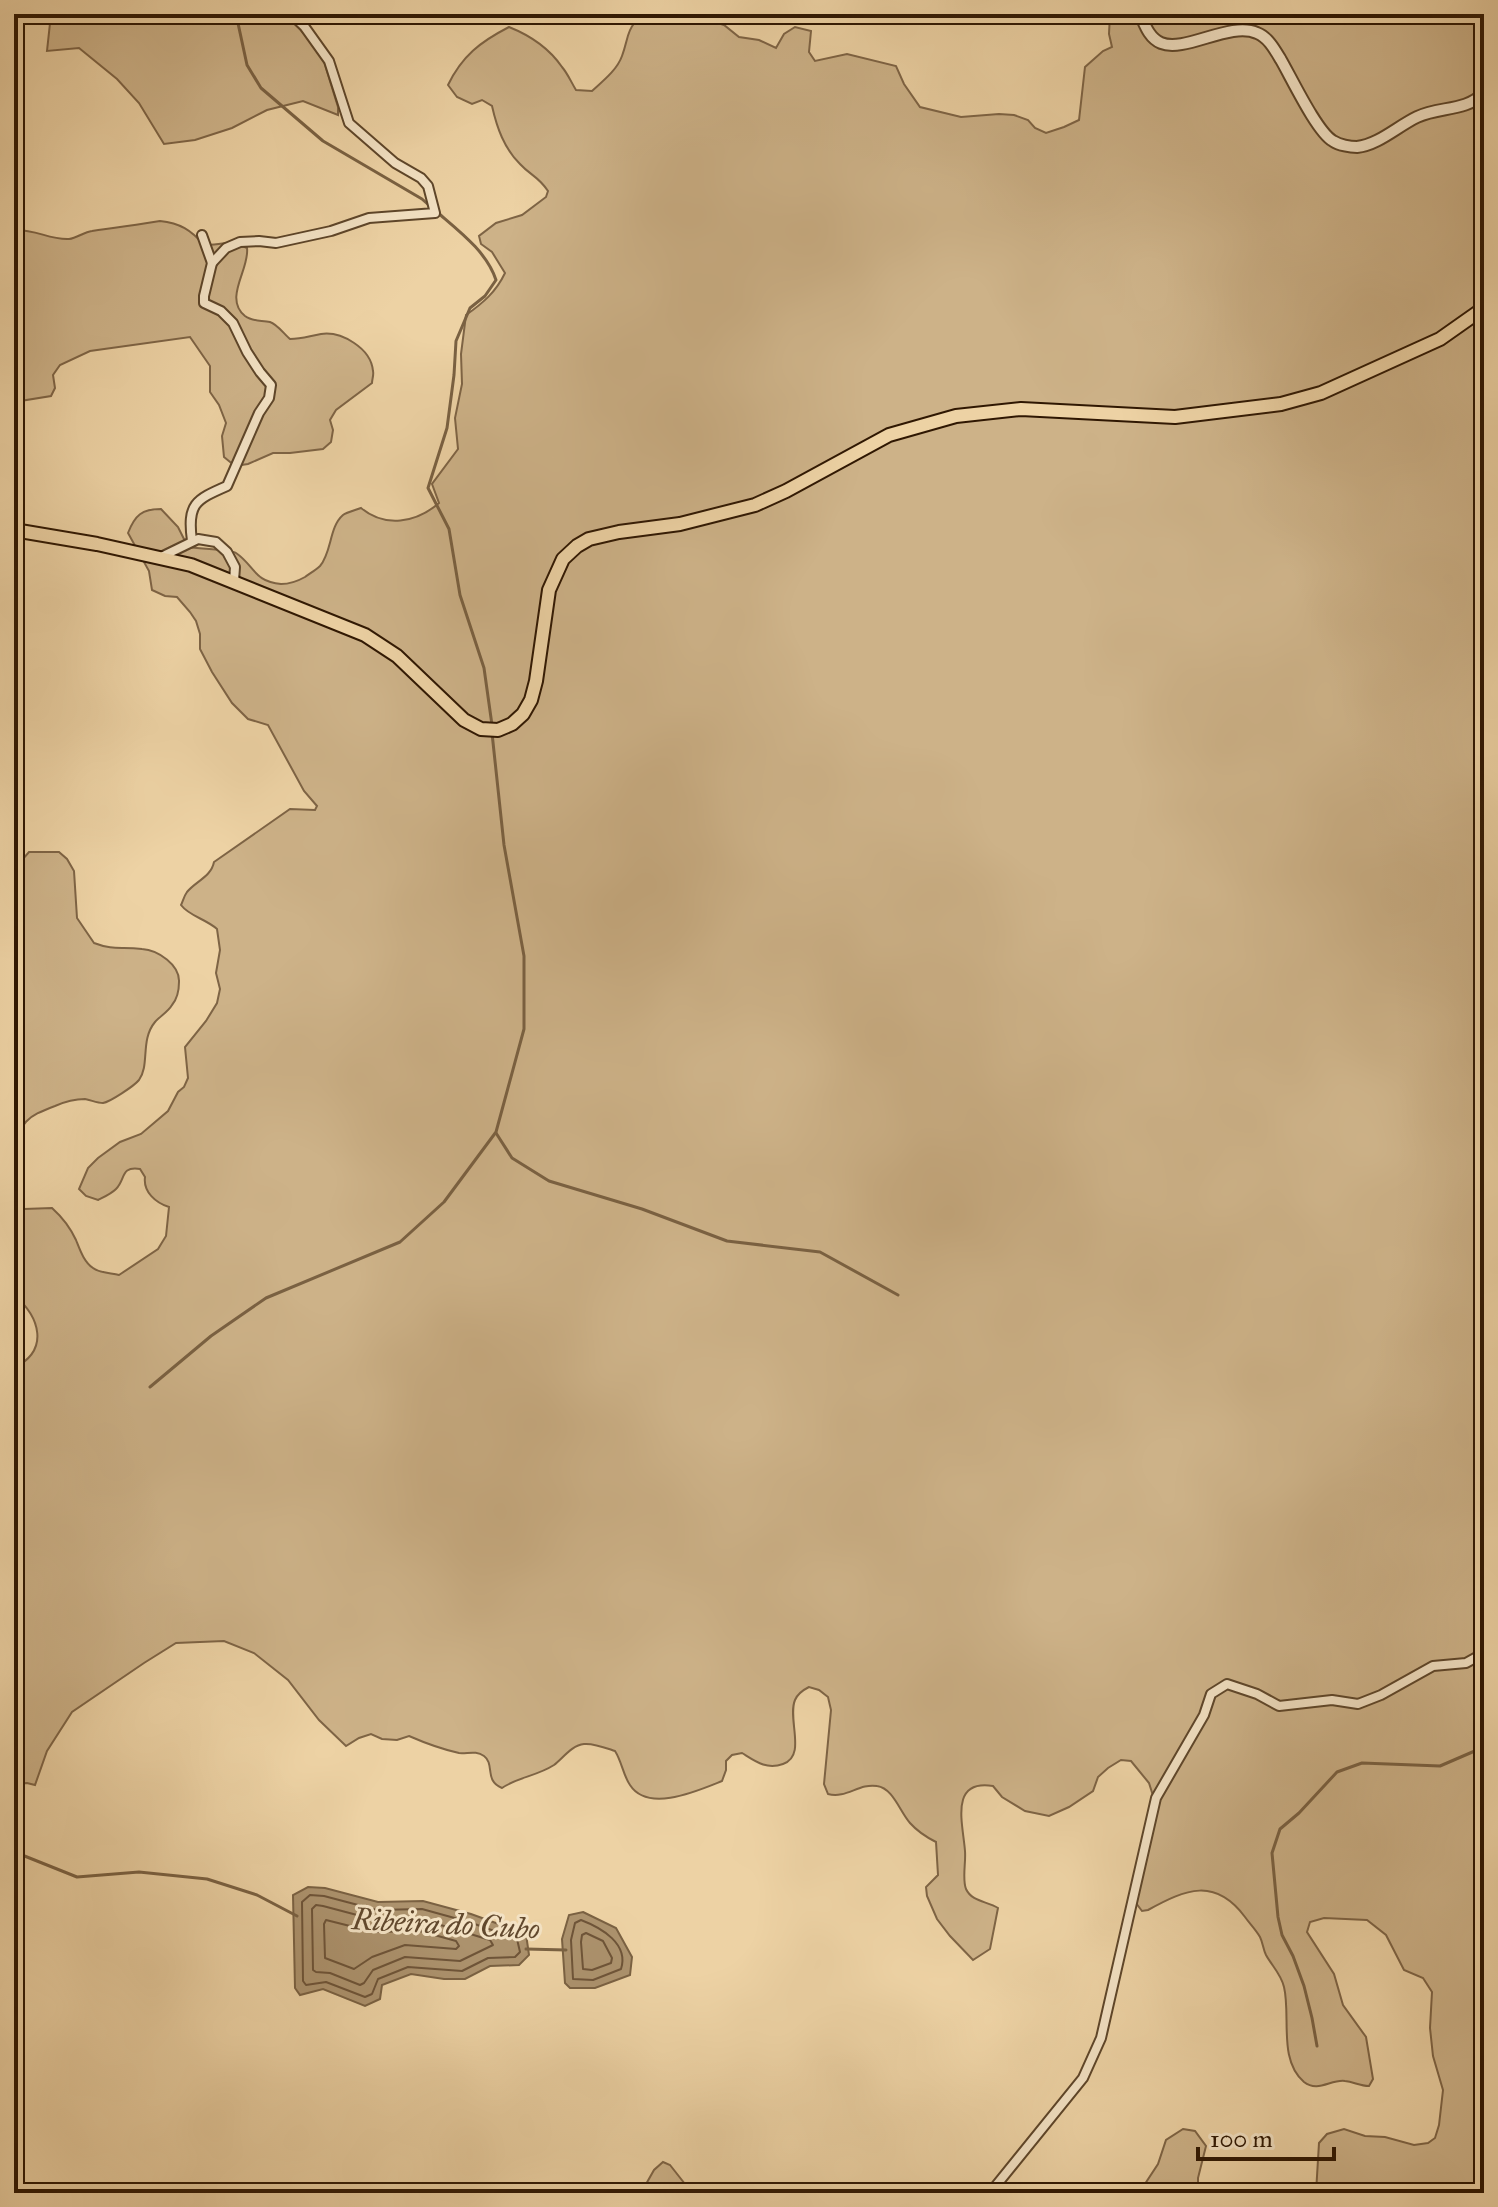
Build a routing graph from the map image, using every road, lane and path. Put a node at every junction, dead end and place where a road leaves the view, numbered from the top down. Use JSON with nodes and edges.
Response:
{"nodes":[{"id":1,"x":291,"y":14,"type":"edge"},
{"id":2,"x":831,"y":14,"type":"edge"},
{"id":3,"x":861,"y":14,"type":"edge"},
{"id":4,"x":1140,"y":14,"type":"edge"},
{"id":5,"x":1484,"y":93,"type":"edge"},
{"id":6,"x":202,"y":235,"type":"dead end"},
{"id":7,"x":212,"y":263,"type":"junction"},
{"id":8,"x":1484,"y":308,"type":"edge"},
{"id":9,"x":14,"y":530,"type":"edge"},
{"id":10,"x":192,"y":541,"type":"junction"},
{"id":11,"x":160,"y":557,"type":"junction"},
{"id":12,"x":234,"y":581,"type":"junction"},
{"id":13,"x":1484,"y":1653,"type":"edge"},
{"id":14,"x":990,"y":2193,"type":"edge"}],
"edges":[{"from":1,"to":7,"type":"street"},
{"from":2,"to":3,"type":"street"},
{"from":4,"to":5,"type":"street"},
{"from":6,"to":7,"type":"street"},
{"from":7,"to":10,"type":"street"},
{"from":8,"to":12,"type":"main road"},
{"from":9,"to":11,"type":"main road"},
{"from":10,"to":11,"type":"street"},
{"from":10,"to":12,"type":"street"},
{"from":11,"to":12,"type":"main road"},
{"from":13,"to":14,"type":"street"}]}
